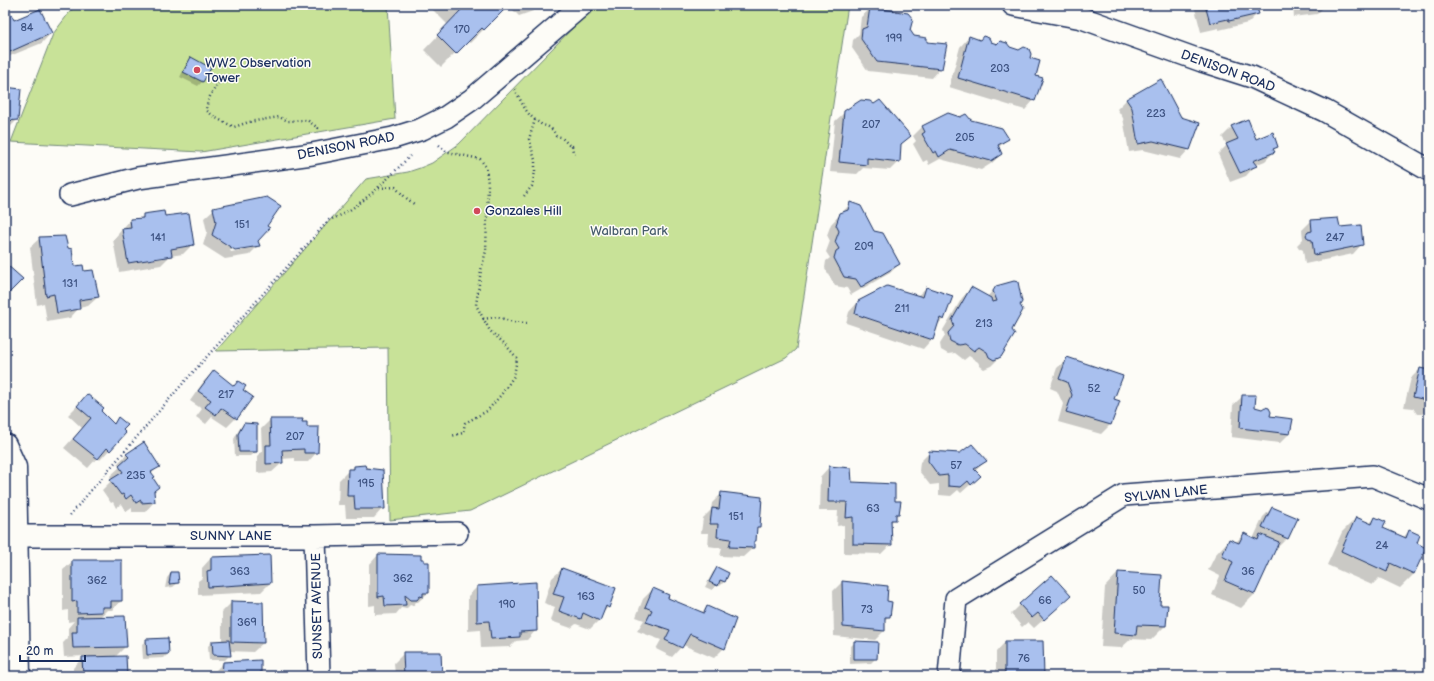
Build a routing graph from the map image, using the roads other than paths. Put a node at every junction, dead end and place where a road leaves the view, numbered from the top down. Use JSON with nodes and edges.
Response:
{"nodes":[{"id":1,"x":582,"y":5,"type":"edge"},
{"id":2,"x":1013,"y":5,"type":"edge"},
{"id":3,"x":1429,"y":170,"type":"edge"},
{"id":4,"x":70,"y":195,"type":"dead end"},
{"id":5,"x":5,"y":445,"type":"edge"},
{"id":6,"x":1429,"y":499,"type":"edge"},
{"id":7,"x":457,"y":533,"type":"dead end"},
{"id":8,"x":11,"y":536,"type":"edge"},
{"id":9,"x":316,"y":536,"type":"junction"},
{"id":10,"x":19,"y":676,"type":"edge"},
{"id":11,"x":319,"y":676,"type":"edge"},
{"id":12,"x":949,"y":676,"type":"edge"}],
"edges":[{"from":1,"to":4,"type":"street","name":"DENISON ROAD"},
{"from":2,"to":3,"type":"street","name":"DENISON ROAD"},
{"from":5,"to":8,"type":"main road"},
{"from":6,"to":12,"type":"street","name":"SYLVAN LANE"},
{"from":7,"to":9,"type":"street","name":"SUNNY LANE"},
{"from":8,"to":9,"type":"street","name":"SUNNY LANE"},
{"from":8,"to":10,"type":"main road"},
{"from":9,"to":11,"type":"street","name":"SUNSET AVENUE"}]}
